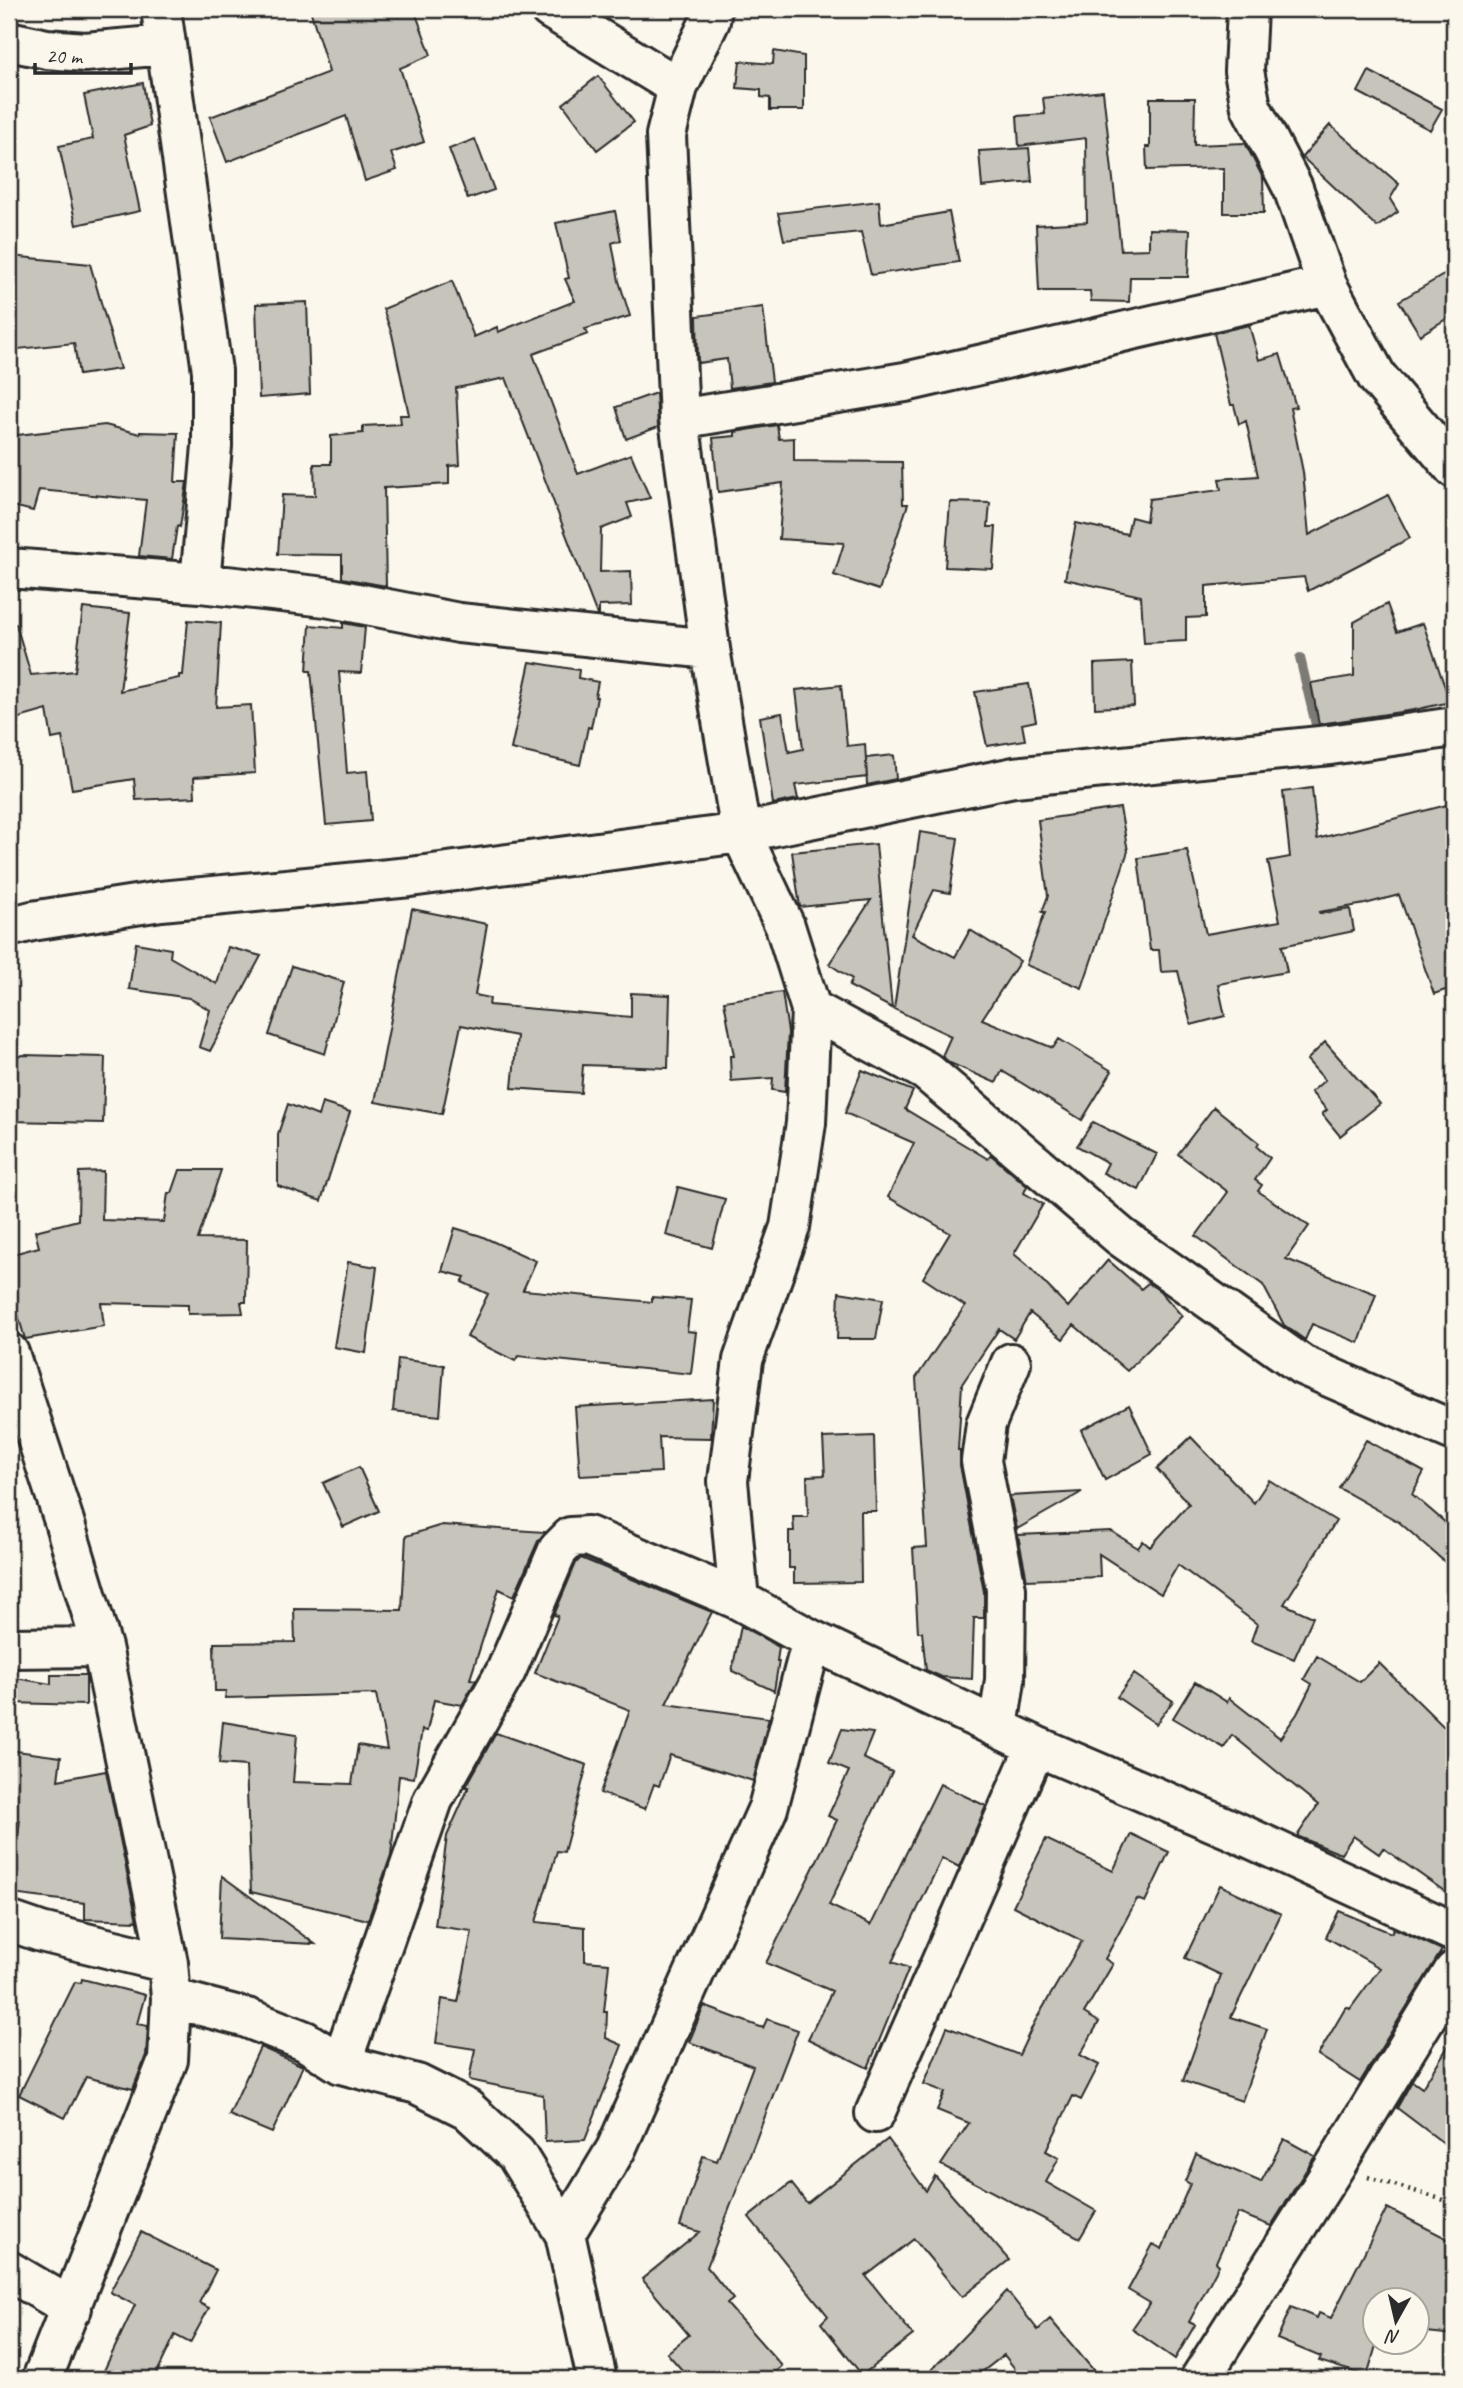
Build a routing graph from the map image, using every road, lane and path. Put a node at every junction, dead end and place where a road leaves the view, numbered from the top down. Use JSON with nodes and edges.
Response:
{"nodes":[{"id":1,"x":550,"y":9,"type":"edge"},
{"id":2,"x":712,"y":9,"type":"edge"},
{"id":3,"x":1247,"y":9,"type":"edge"},
{"id":4,"x":163,"y":27,"type":"edge"},
{"id":5,"x":9,"y":41,"type":"edge"},
{"id":6,"x":678,"y":87,"type":"junction"},
{"id":7,"x":1327,"y":285,"type":"junction"},
{"id":8,"x":678,"y":419,"type":"junction"},
{"id":9,"x":1454,"y":468,"type":"edge"},
{"id":10,"x":9,"y":568,"type":"edge"},
{"id":11,"x":201,"y":583,"type":"junction"},
{"id":12,"x":710,"y":649,"type":"junction"},
{"id":13,"x":1454,"y":727,"type":"edge"},
{"id":14,"x":741,"y":833,"type":"junction"},
{"id":15,"x":9,"y":927,"type":"edge"},
{"id":16,"x":811,"y":1009,"type":"junction"},
{"id":17,"x":9,"y":1353,"type":"edge"},
{"id":18,"x":1011,"y":1363,"type":"dead end"},
{"id":19,"x":1454,"y":1432,"type":"edge"},
{"id":20,"x":739,"y":1600,"type":"junction"},
{"id":21,"x":812,"y":1640,"type":"junction"},
{"id":22,"x":9,"y":1647,"type":"edge"},
{"id":23,"x":102,"y":1647,"type":"junction"},
{"id":24,"x":998,"y":1728,"type":"junction"},
{"id":25,"x":1036,"y":1746,"type":"junction"},
{"id":26,"x":9,"y":1921,"type":"edge"},
{"id":27,"x":1454,"y":1932,"type":"edge"},
{"id":28,"x":1454,"y":1971,"type":"edge"},
{"id":29,"x":169,"y":1981,"type":"junction"},
{"id":30,"x":341,"y":2064,"type":"junction"},
{"id":31,"x":875,"y":2113,"type":"dead end"},
{"id":32,"x":1335,"y":2166,"type":"junction"},
{"id":33,"x":1454,"y":2203,"type":"edge"},
{"id":34,"x":565,"y":2234,"type":"junction"},
{"id":35,"x":9,"y":2271,"type":"edge"},
{"id":36,"x":72,"y":2308,"type":"junction"},
{"id":37,"x":42,"y":2379,"type":"edge"},
{"id":38,"x":597,"y":2379,"type":"edge"},
{"id":39,"x":1200,"y":2379,"type":"edge"}],
"edges":[{"from":1,"to":6,"type":"street"},
{"from":2,"to":6,"type":"street"},
{"from":3,"to":7,"type":"street"},
{"from":4,"to":5,"type":"street"},
{"from":4,"to":11,"type":"street"},
{"from":6,"to":8,"type":"street"},
{"from":7,"to":8,"type":"street"},
{"from":7,"to":9,"type":"street"},
{"from":8,"to":12,"type":"street"},
{"from":10,"to":11,"type":"street"},
{"from":11,"to":12,"type":"street"},
{"from":12,"to":14,"type":"street"},
{"from":13,"to":14,"type":"street"},
{"from":14,"to":15,"type":"street"},
{"from":14,"to":16,"type":"street"},
{"from":16,"to":19,"type":"street"},
{"from":16,"to":20,"type":"street"},
{"from":17,"to":23,"type":"street"},
{"from":18,"to":24,"type":"street"},
{"from":20,"to":21,"type":"street"},
{"from":20,"to":30,"type":"street"},
{"from":21,"to":24,"type":"street"},
{"from":21,"to":34,"type":"street"},
{"from":22,"to":23,"type":"street"},
{"from":23,"to":29,"type":"street"},
{"from":24,"to":25,"type":"street"},
{"from":25,"to":27,"type":"street"},
{"from":25,"to":31,"type":"street"},
{"from":26,"to":29,"type":"street"},
{"from":28,"to":32,"type":"street"},
{"from":29,"to":30,"type":"street"},
{"from":29,"to":36,"type":"street"},
{"from":30,"to":34,"type":"street"},
{"from":32,"to":33,"type":"path"},
{"from":32,"to":39,"type":"street"},
{"from":34,"to":38,"type":"street"},
{"from":35,"to":36,"type":"street"},
{"from":36,"to":37,"type":"street"}]}
